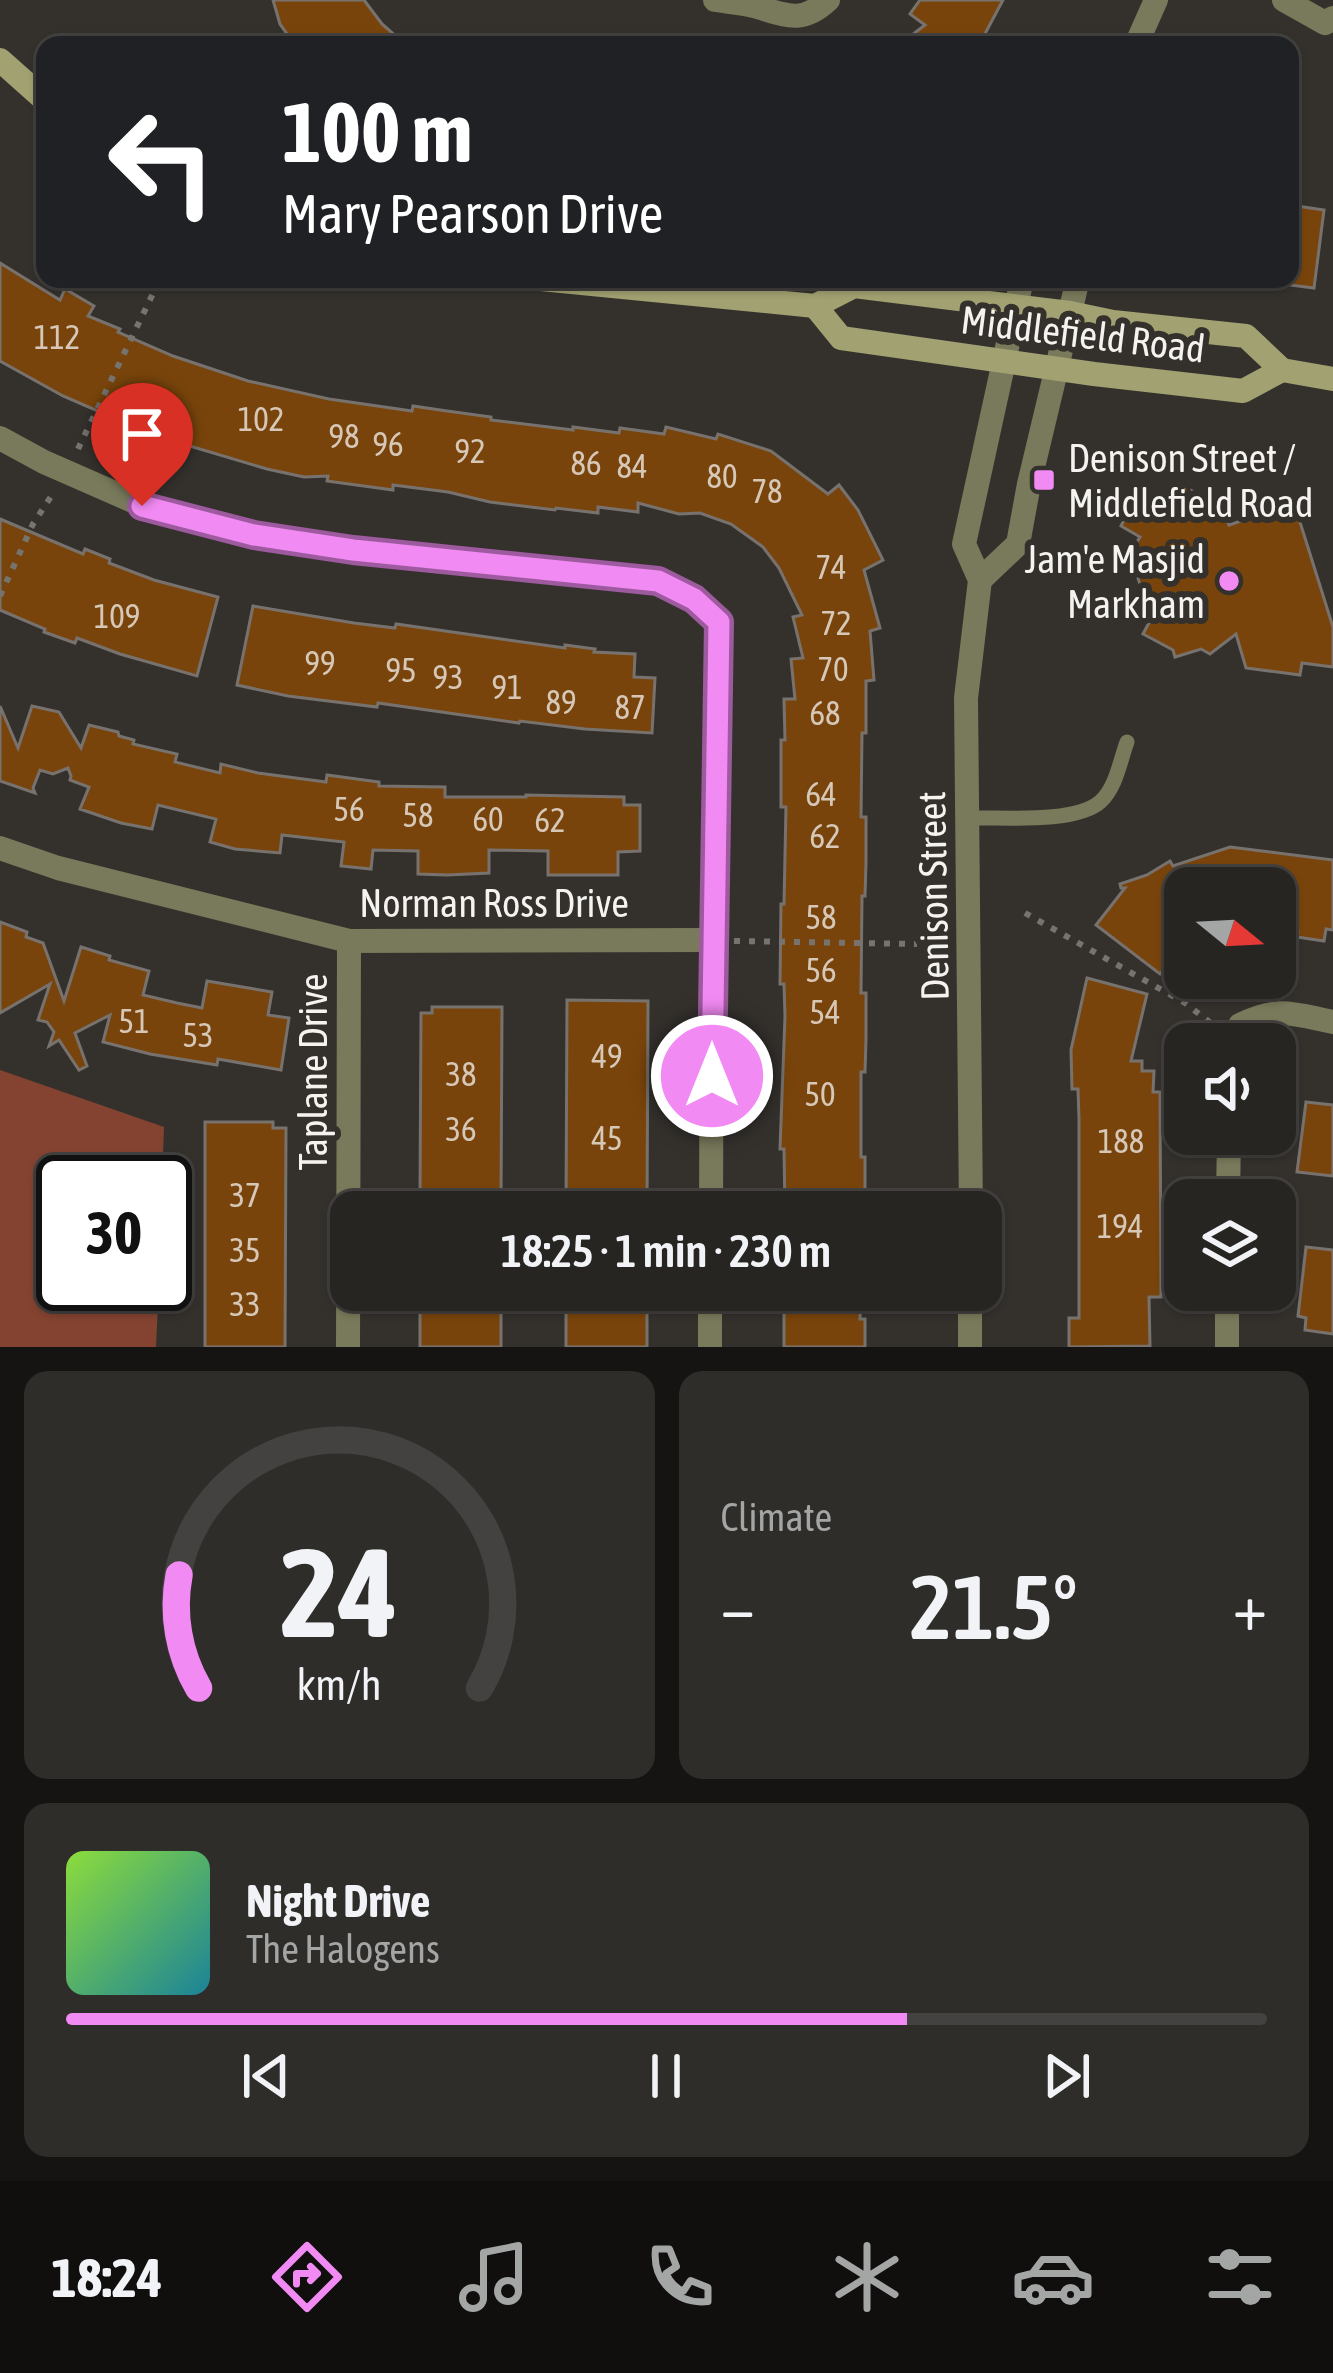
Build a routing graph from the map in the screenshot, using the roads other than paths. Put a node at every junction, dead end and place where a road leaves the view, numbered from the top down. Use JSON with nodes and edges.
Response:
{"nodes":[{"id":1,"x":715,"y":0,"type":"edge"},
{"id":2,"x":828,"y":0,"type":"edge"},
{"id":3,"x":1156,"y":0,"type":"edge"},
{"id":4,"x":1284,"y":0,"type":"edge"},
{"id":5,"x":1333,"y":18,"type":"edge"},
{"id":6,"x":1140,"y":36,"type":"edge"},
{"id":7,"x":0,"y":60,"type":"edge"},
{"id":8,"x":36,"y":92,"type":"edge"},
{"id":9,"x":632,"y":288,"type":"edge"},
{"id":10,"x":850,"y":288,"type":"edge"},
{"id":11,"x":871,"y":288,"type":"edge"},
{"id":12,"x":1020,"y":288,"type":"edge"},
{"id":13,"x":1076,"y":288,"type":"edge"},
{"id":14,"x":1016,"y":305,"type":"junction"},
{"id":15,"x":815,"y":306,"type":"junction"},
{"id":16,"x":1070,"y":313,"type":"junction"},
{"id":17,"x":1004,"y":362,"type":"junction"},
{"id":18,"x":1057,"y":369,"type":"junction"},
{"id":19,"x":1282,"y":370,"type":"junction"},
{"id":20,"x":1333,"y":379,"type":"edge"},
{"id":21,"x":0,"y":438,"type":"edge"},
{"id":22,"x":980,"y":580,"type":"junction"},
{"id":23,"x":1126,"y":742,"type":"dead end"},
{"id":24,"x":969,"y":818,"type":"junction"},
{"id":25,"x":0,"y":848,"type":"edge"},
{"id":26,"x":712,"y":940,"type":"junction"},
{"id":27,"x":349,"y":941,"type":"junction"},
{"id":28,"x":1333,"y":1022,"type":"edge"},
{"id":29,"x":1244,"y":1023,"type":"edge"},
{"id":30,"x":711,"y":1191,"type":"edge"},
{"id":31,"x":971,"y":1191,"type":"edge"},
{"id":32,"x":710,"y":1311,"type":"edge"},
{"id":33,"x":970,"y":1311,"type":"edge"},
{"id":34,"x":1228,"y":1311,"type":"edge"},
{"id":35,"x":348,"y":1347,"type":"edge"},
{"id":36,"x":710,"y":1347,"type":"edge"},
{"id":37,"x":970,"y":1347,"type":"edge"},
{"id":38,"x":1227,"y":1347,"type":"edge"}],
"edges":[{"from":1,"to":2,"type":"street"},
{"from":3,"to":6,"type":"street"},
{"from":4,"to":5,"type":"street"},
{"from":7,"to":8,"type":"main road"},
{"from":9,"to":15,"type":"main road","name":"Middlefield Road"},
{"from":10,"to":15,"type":"main road","name":"Middlefield Road"},
{"from":11,"to":14,"type":"main road","name":"Middlefield Road"},
{"from":12,"to":14,"type":"street","name":"Denison Street"},
{"from":13,"to":16,"type":"street"},
{"from":14,"to":16,"type":"main road","name":"Middlefield Road"},
{"from":14,"to":17,"type":"street","name":"Denison Street"},
{"from":15,"to":17,"type":"main road","name":"Middlefield Road"},
{"from":16,"to":18,"type":"street"},
{"from":16,"to":19,"type":"main road","name":"Middlefield Road"},
{"from":17,"to":18,"type":"main road","name":"Middlefield Road"},
{"from":17,"to":22,"type":"street","name":"Denison Street"},
{"from":18,"to":19,"type":"main road","name":"Middlefield Road"},
{"from":18,"to":22,"type":"street"},
{"from":19,"to":20,"type":"main road","name":"Middlefield Road"},
{"from":21,"to":26,"type":"street"},
{"from":22,"to":24,"type":"street","name":"Denison Street"},
{"from":23,"to":24,"type":"lane"},
{"from":24,"to":31,"type":"street","name":"Denison Street"},
{"from":25,"to":27,"type":"street","name":"Norman Ross Drive"},
{"from":26,"to":27,"type":"street","name":"Norman Ross Drive"},
{"from":26,"to":30,"type":"street"},
{"from":27,"to":35,"type":"street","name":"Taplane Drive"},
{"from":28,"to":29,"type":"street"},
{"from":32,"to":36,"type":"street"},
{"from":33,"to":37,"type":"street"},
{"from":34,"to":38,"type":"street"}]}
